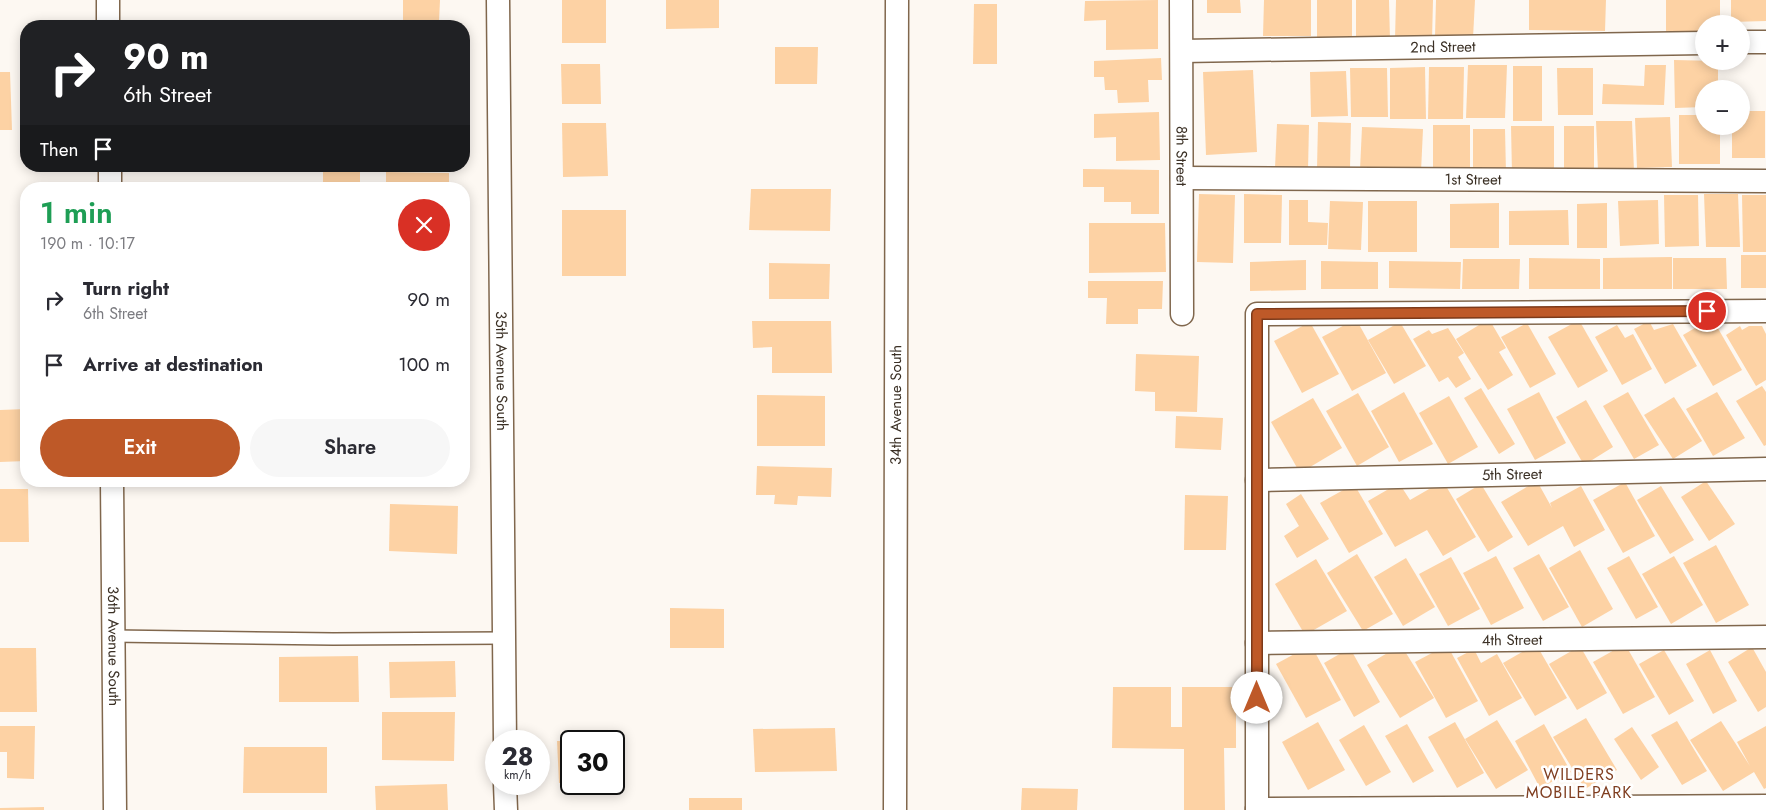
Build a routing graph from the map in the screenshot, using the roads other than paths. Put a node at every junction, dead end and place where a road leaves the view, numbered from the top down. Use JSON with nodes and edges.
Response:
{"nodes":[{"id":1,"x":108,"y":0,"type":"edge"},
{"id":2,"x":498,"y":0,"type":"edge"},
{"id":3,"x":897,"y":0,"type":"edge"},
{"id":4,"x":1182,"y":0,"type":"edge"},
{"id":5,"x":108,"y":20,"type":"edge"},
{"id":6,"x":1695,"y":42,"type":"edge"},
{"id":7,"x":1750,"y":42,"type":"edge"},
{"id":8,"x":1766,"y":42,"type":"edge"},
{"id":9,"x":1182,"y":51,"type":"junction"},
{"id":10,"x":1182,"y":178,"type":"junction"},
{"id":11,"x":1766,"y":181,"type":"edge"},
{"id":12,"x":1766,"y":311,"type":"edge"},
{"id":13,"x":1182,"y":314,"type":"dead end"},
{"id":14,"x":1766,"y":469,"type":"edge"},
{"id":15,"x":1257,"y":480,"type":"junction"},
{"id":16,"x":112,"y":487,"type":"edge"},
{"id":17,"x":113,"y":636,"type":"junction"},
{"id":18,"x":1766,"y":637,"type":"edge"},
{"id":19,"x":504,"y":638,"type":"junction"},
{"id":20,"x":1257,"y":643,"type":"junction"},
{"id":21,"x":505,"y":730,"type":"edge"},
{"id":22,"x":506,"y":795,"type":"edge"},
{"id":23,"x":1766,"y":806,"type":"edge"},
{"id":24,"x":114,"y":810,"type":"edge"},
{"id":25,"x":506,"y":810,"type":"edge"},
{"id":26,"x":895,"y":810,"type":"edge"},
{"id":27,"x":1257,"y":810,"type":"edge"}],
"edges":[{"from":1,"to":5,"type":"street"},
{"from":2,"to":19,"type":"street","name":"35th Avenue South"},
{"from":3,"to":26,"type":"street","name":"34th Avenue South"},
{"from":4,"to":9,"type":"street","name":"8th Street"},
{"from":6,"to":9,"type":"street","name":"2nd Street"},
{"from":7,"to":8,"type":"street"},
{"from":9,"to":10,"type":"street","name":"8th Street"},
{"from":10,"to":11,"type":"street","name":"1st Street"},
{"from":10,"to":13,"type":"street","name":"8th Street"},
{"from":12,"to":15,"type":"street"},
{"from":14,"to":15,"type":"street","name":"5th Street"},
{"from":15,"to":20,"type":"street"},
{"from":16,"to":17,"type":"street","name":"36th Avenue South"},
{"from":17,"to":19,"type":"lane"},
{"from":17,"to":24,"type":"street","name":"36th Avenue South"},
{"from":18,"to":20,"type":"street","name":"4th Street"},
{"from":19,"to":21,"type":"street","name":"35th Avenue South"},
{"from":20,"to":27,"type":"street"},
{"from":22,"to":25,"type":"street"},
{"from":23,"to":27,"type":"street"}]}
